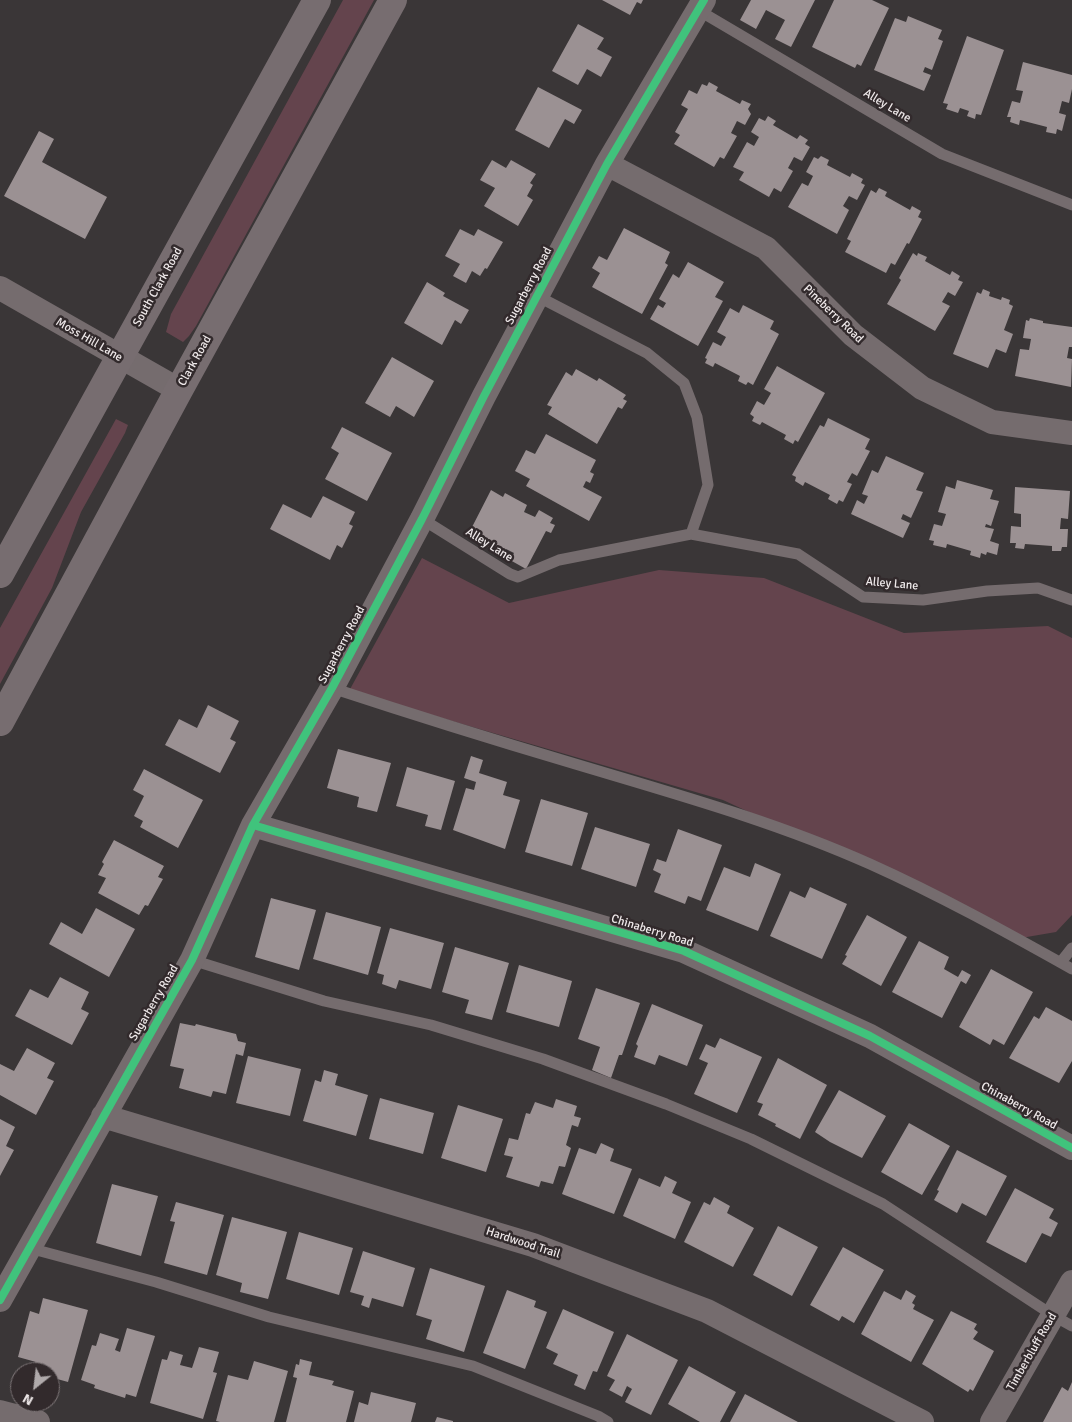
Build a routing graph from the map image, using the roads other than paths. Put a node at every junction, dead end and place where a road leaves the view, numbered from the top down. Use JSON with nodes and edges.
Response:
{"nodes":[{"id":1,"x":317,"y":0,"type":"edge"},
{"id":2,"x":393,"y":0,"type":"edge"},
{"id":3,"x":701,"y":5,"type":"edge"},
{"id":4,"x":607,"y":164,"type":"junction"},
{"id":5,"x":1072,"y":205,"type":"edge"},
{"id":6,"x":0,"y":288,"type":"edge"},
{"id":7,"x":537,"y":296,"type":"junction"},
{"id":8,"x":119,"y":357,"type":"junction"},
{"id":9,"x":179,"y":390,"type":"junction"},
{"id":10,"x":1072,"y":433,"type":"edge"},
{"id":11,"x":422,"y":519,"type":"junction"},
{"id":12,"x":691,"y":534,"type":"junction"},
{"id":13,"x":0,"y":574,"type":"edge"},
{"id":14,"x":1072,"y":600,"type":"edge"},
{"id":15,"x":332,"y":688,"type":"junction"},
{"id":16,"x":0,"y":722,"type":"edge"},
{"id":17,"x":253,"y":825,"type":"junction"},
{"id":18,"x":1072,"y":948,"type":"edge"},
{"id":19,"x":192,"y":960,"type":"junction"},
{"id":20,"x":1061,"y":962,"type":"junction"},
{"id":21,"x":1072,"y":968,"type":"edge"},
{"id":22,"x":103,"y":1116,"type":"junction"},
{"id":23,"x":1072,"y":1148,"type":"edge"},
{"id":24,"x":29,"y":1248,"type":"junction"},
{"id":25,"x":1072,"y":1282,"type":"edge"},
{"id":26,"x":0,"y":1300,"type":"edge"},
{"id":27,"x":1063,"y":1321,"type":"edge"},
{"id":28,"x":0,"y":1412,"type":"edge"},
{"id":29,"x":38,"y":1422,"type":"edge"},
{"id":30,"x":608,"y":1422,"type":"edge"},
{"id":31,"x":922,"y":1422,"type":"edge"},
{"id":32,"x":992,"y":1422,"type":"edge"}],
"edges":[{"from":1,"to":8,"type":"main road","name":"South Clark Road"},
{"from":2,"to":9,"type":"main road","name":"Clark Road"},
{"from":3,"to":4,"type":"street","name":"Sugarberry Road"},
{"from":3,"to":5,"type":"lane","name":"Alley Lane"},
{"from":4,"to":7,"type":"street","name":"Sugarberry Road"},
{"from":4,"to":10,"type":"street","name":"Pineberry Road"},
{"from":6,"to":8,"type":"street","name":"Moss Hill Lane"},
{"from":7,"to":11,"type":"street","name":"Sugarberry Road"},
{"from":7,"to":12,"type":"lane"},
{"from":8,"to":9,"type":"street","name":"Moss Hill Lane"},
{"from":8,"to":13,"type":"main road","name":"South Clark Road"},
{"from":9,"to":16,"type":"main road","name":"Clark Road"},
{"from":11,"to":12,"type":"lane","name":"Alley Lane"},
{"from":11,"to":15,"type":"street","name":"Sugarberry Road"},
{"from":12,"to":14,"type":"lane","name":"Alley Lane"},
{"from":15,"to":17,"type":"street","name":"Sugarberry Road"},
{"from":15,"to":20,"type":"lane"},
{"from":17,"to":19,"type":"street","name":"Sugarberry Road"},
{"from":17,"to":23,"type":"street","name":"Chinaberry Road"},
{"from":18,"to":20,"type":"lane"},
{"from":19,"to":22,"type":"street","name":"Sugarberry Road"},
{"from":19,"to":27,"type":"lane"},
{"from":20,"to":21,"type":"lane"},
{"from":22,"to":24,"type":"street","name":"Sugarberry Road"},
{"from":22,"to":31,"type":"street","name":"Hardwood Trail"},
{"from":24,"to":26,"type":"street","name":"Sugarberry Road"},
{"from":24,"to":30,"type":"lane"},
{"from":25,"to":27,"type":"street","name":"Timberbluff Road"},
{"from":27,"to":32,"type":"street","name":"Timberbluff Road"},
{"from":28,"to":29,"type":"street"}]}
